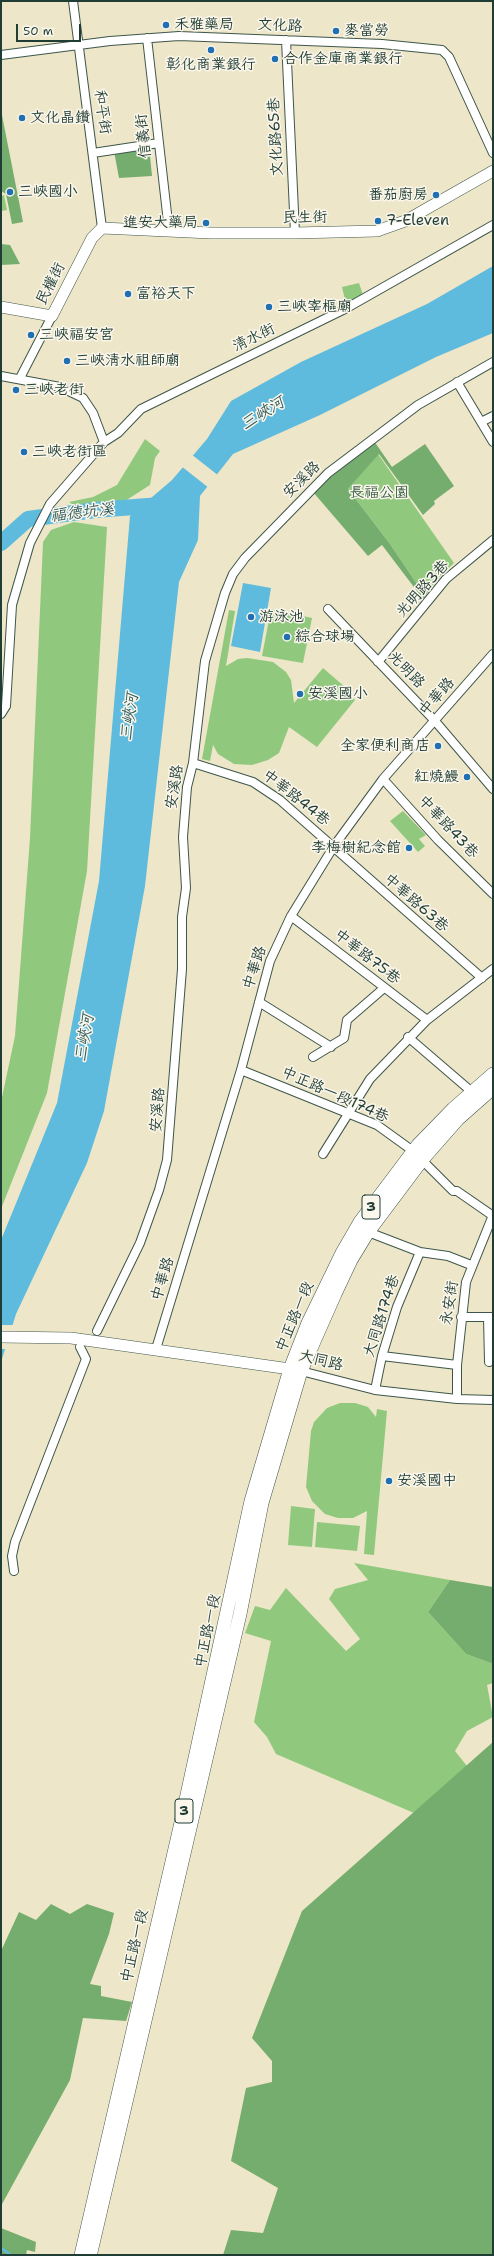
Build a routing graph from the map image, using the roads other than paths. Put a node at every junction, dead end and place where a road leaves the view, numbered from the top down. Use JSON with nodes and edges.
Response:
{"nodes":[{"id":1,"x":73,"y":1,"type":"edge"},
{"id":2,"x":147,"y":38,"type":"junction"},
{"id":3,"x":286,"y":40,"type":"junction"},
{"id":4,"x":79,"y":45,"type":"junction"},
{"id":5,"x":1,"y":55,"type":"edge"},
{"id":6,"x":159,"y":143,"type":"junction"},
{"id":7,"x":93,"y":153,"type":"junction"},
{"id":8,"x":493,"y":153,"type":"edge"},
{"id":9,"x":493,"y":171,"type":"edge"},
{"id":10,"x":493,"y":225,"type":"edge"},
{"id":11,"x":102,"y":228,"type":"junction"},
{"id":12,"x":169,"y":231,"type":"junction"},
{"id":13,"x":295,"y":233,"type":"junction"},
{"id":14,"x":1,"y":307,"type":"edge"},
{"id":15,"x":52,"y":316,"type":"junction"},
{"id":16,"x":493,"y":362,"type":"edge"},
{"id":17,"x":1,"y":376,"type":"edge"},
{"id":18,"x":20,"y":378,"type":"junction"},
{"id":19,"x":457,"y":382,"type":"junction"},
{"id":20,"x":493,"y":416,"type":"edge"},
{"id":21,"x":481,"y":422,"type":"junction"},
{"id":22,"x":104,"y":442,"type":"junction"},
{"id":23,"x":493,"y":442,"type":"edge"},
{"id":24,"x":493,"y":540,"type":"edge"},
{"id":25,"x":328,"y":609,"type":"dead end"},
{"id":26,"x":493,"y":654,"type":"edge"},
{"id":27,"x":378,"y":662,"type":"junction"},
{"id":28,"x":1,"y":714,"type":"edge"},
{"id":29,"x":435,"y":721,"type":"junction"},
{"id":30,"x":193,"y":763,"type":"junction"},
{"id":31,"x":383,"y":779,"type":"junction"},
{"id":32,"x":493,"y":789,"type":"edge"},
{"id":33,"x":334,"y":846,"type":"junction"},
{"id":34,"x":493,"y":894,"type":"edge"},
{"id":35,"x":291,"y":916,"type":"junction"},
{"id":36,"x":493,"y":969,"type":"edge"},
{"id":37,"x":482,"y":978,"type":"junction"},
{"id":38,"x":384,"y":988,"type":"junction"},
{"id":39,"x":259,"y":1002,"type":"junction"},
{"id":40,"x":427,"y":1020,"type":"junction"},
{"id":41,"x":408,"y":1037,"type":"junction"},
{"id":42,"x":331,"y":1047,"type":"junction"},
{"id":43,"x":313,"y":1057,"type":"dead end"},
{"id":44,"x":242,"y":1070,"type":"junction"},
{"id":45,"x":493,"y":1074,"type":"edge"},
{"id":46,"x":493,"y":1088,"type":"edge"},
{"id":47,"x":472,"y":1092,"type":"junction"},
{"id":48,"x":349,"y":1113,"type":"junction"},
{"id":49,"x":323,"y":1154,"type":"dead end"},
{"id":50,"x":418,"y":1155,"type":"junction"},
{"id":51,"x":493,"y":1215,"type":"edge"},
{"id":52,"x":368,"y":1232,"type":"junction"},
{"id":53,"x":420,"y":1252,"type":"junction"},
{"id":54,"x":472,"y":1265,"type":"junction"},
{"id":55,"x":461,"y":1317,"type":"junction"},
{"id":56,"x":491,"y":1317,"type":"edge"},
{"id":57,"x":97,"y":1331,"type":"dead end"},
{"id":58,"x":1,"y":1337,"type":"edge"},
{"id":59,"x":80,"y":1347,"type":"dead end"},
{"id":60,"x":156,"y":1349,"type":"junction"},
{"id":61,"x":382,"y":1356,"type":"junction"},
{"id":62,"x":489,"y":1362,"type":"dead end"},
{"id":63,"x":457,"y":1365,"type":"junction"},
{"id":64,"x":296,"y":1370,"type":"junction"},
{"id":65,"x":375,"y":1390,"type":"junction"},
{"id":66,"x":457,"y":1399,"type":"junction"},
{"id":67,"x":493,"y":1400,"type":"edge"},
{"id":68,"x":14,"y":1570,"type":"dead end"},
{"id":69,"x":81,"y":2255,"type":"edge"},
{"id":70,"x":90,"y":2255,"type":"edge"}],
"edges":[{"from":1,"to":4,"type":"street","name":"和平街"},
{"from":2,"to":3,"type":"street","name":"文化路"},
{"from":2,"to":4,"type":"street","name":"文化路"},
{"from":2,"to":6,"type":"street","name":"信義街"},
{"from":3,"to":8,"type":"street","name":"文化路"},
{"from":3,"to":13,"type":"street","name":"文化路65巷"},
{"from":4,"to":5,"type":"street","name":"文化路"},
{"from":4,"to":7,"type":"street","name":"和平街"},
{"from":6,"to":7,"type":"street"},
{"from":6,"to":12,"type":"street","name":"信義街"},
{"from":7,"to":11,"type":"street","name":"和平街"},
{"from":9,"to":13,"type":"street","name":"民生街"},
{"from":10,"to":22,"type":"street","name":"清水街"},
{"from":11,"to":12,"type":"street","name":"民生街"},
{"from":11,"to":15,"type":"street","name":"民權街"},
{"from":12,"to":13,"type":"street","name":"民生街"},
{"from":14,"to":15,"type":"street"},
{"from":15,"to":18,"type":"street","name":"民權街"},
{"from":16,"to":19,"type":"street","name":"安溪路"},
{"from":17,"to":18,"type":"street"},
{"from":18,"to":22,"type":"street"},
{"from":19,"to":21,"type":"street"},
{"from":19,"to":30,"type":"street","name":"安溪路"},
{"from":20,"to":21,"type":"street"},
{"from":21,"to":23,"type":"street"},
{"from":22,"to":28,"type":"street","name":"清水街"},
{"from":24,"to":27,"type":"street","name":"光明路3巷"},
{"from":25,"to":27,"type":"street","name":"光明路"},
{"from":26,"to":29,"type":"street","name":"中華路"},
{"from":27,"to":29,"type":"street","name":"光明路"},
{"from":29,"to":31,"type":"street","name":"中華路"},
{"from":29,"to":32,"type":"street","name":"光明路"},
{"from":30,"to":33,"type":"street","name":"中華路44巷"},
{"from":30,"to":57,"type":"street","name":"安溪路"},
{"from":31,"to":33,"type":"street","name":"中華路"},
{"from":31,"to":34,"type":"street","name":"中華路43巷"},
{"from":33,"to":35,"type":"street","name":"中華路"},
{"from":33,"to":37,"type":"street","name":"中華路63巷"},
{"from":35,"to":38,"type":"street","name":"中華路75巷"},
{"from":35,"to":39,"type":"street","name":"中華路"},
{"from":36,"to":37,"type":"street"},
{"from":37,"to":40,"type":"street"},
{"from":38,"to":40,"type":"street","name":"中華路75巷"},
{"from":38,"to":42,"type":"street"},
{"from":39,"to":42,"type":"street"},
{"from":39,"to":44,"type":"street","name":"中華路"},
{"from":40,"to":41,"type":"street"},
{"from":41,"to":47,"type":"street"},
{"from":41,"to":48,"type":"street"},
{"from":42,"to":43,"type":"street"},
{"from":44,"to":48,"type":"street","name":"中正路一段174巷"},
{"from":44,"to":60,"type":"street","name":"中華路"},
{"from":45,"to":47,"type":"main road","name":"中正路一段","number":"3"},
{"from":46,"to":50,"type":"main road","name":"中正路一段","number":"3"},
{"from":47,"to":50,"type":"main road","name":"中正路一段","number":"3"},
{"from":48,"to":49,"type":"street"},
{"from":48,"to":50,"type":"street","name":"中正路一段174巷"},
{"from":50,"to":51,"type":"street","name":"中正路一段174巷"},
{"from":50,"to":52,"type":"main road","name":"中正路一段","number":"3"},
{"from":50,"to":64,"type":"main road","name":"中正路一段","number":"3"},
{"from":51,"to":54,"type":"street","name":"永安街"},
{"from":52,"to":53,"type":"street"},
{"from":52,"to":64,"type":"main road","name":"中正路一段","number":"3"},
{"from":53,"to":54,"type":"street"},
{"from":53,"to":61,"type":"street","name":"大同路174巷"},
{"from":54,"to":55,"type":"street","name":"永安街"},
{"from":55,"to":56,"type":"street"},
{"from":55,"to":63,"type":"street","name":"永安街"},
{"from":56,"to":62,"type":"street"},
{"from":58,"to":60,"type":"street","name":"大同路"},
{"from":59,"to":68,"type":"street"},
{"from":60,"to":64,"type":"street","name":"大同路"},
{"from":61,"to":63,"type":"street"},
{"from":61,"to":65,"type":"street","name":"大同路174巷"},
{"from":63,"to":66,"type":"street","name":"永安街"},
{"from":64,"to":65,"type":"street","name":"大同路"},
{"from":64,"to":69,"type":"main road","name":"中正路一段","number":"3"},
{"from":64,"to":70,"type":"main road","name":"中正路一段","number":"3"},
{"from":65,"to":66,"type":"street","name":"大同路"},
{"from":66,"to":67,"type":"street","name":"大同路"}]}
